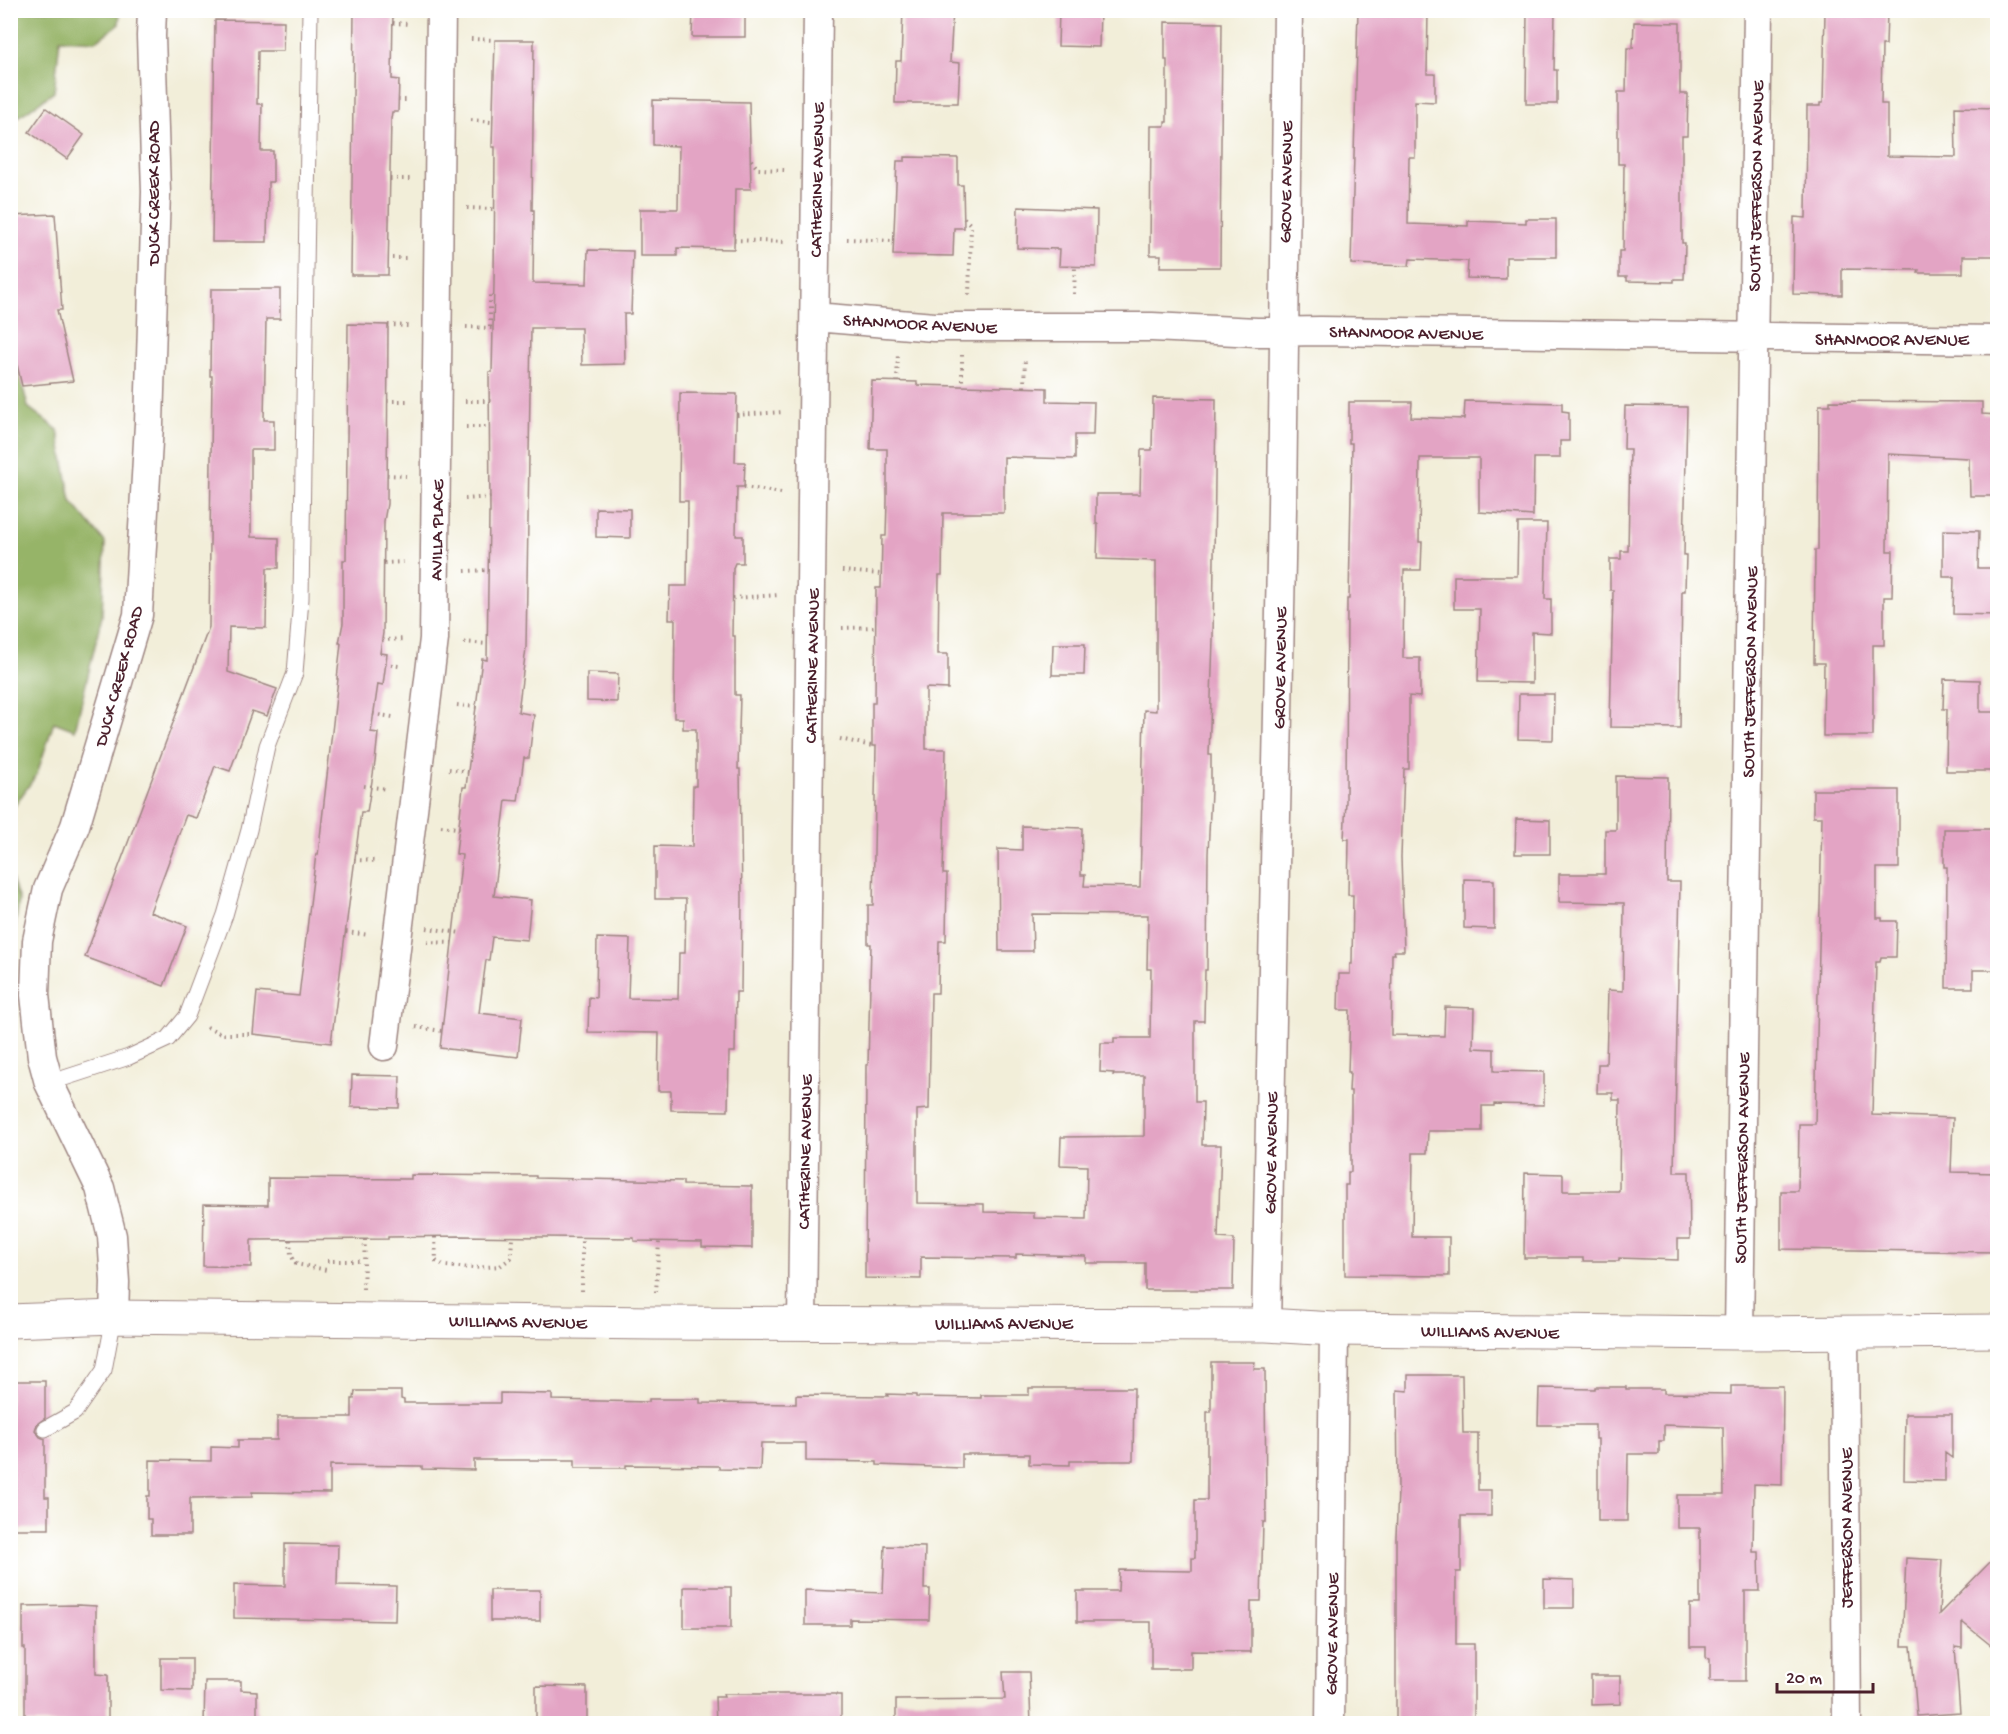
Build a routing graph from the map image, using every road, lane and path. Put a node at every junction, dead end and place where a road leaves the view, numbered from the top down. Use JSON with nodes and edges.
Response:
{"nodes":[{"id":1,"x":153,"y":10,"type":"edge"},
{"id":2,"x":310,"y":10,"type":"edge"},
{"id":3,"x":441,"y":10,"type":"edge"},
{"id":4,"x":818,"y":10,"type":"edge"},
{"id":5,"x":1288,"y":10,"type":"edge"},
{"id":6,"x":1758,"y":10,"type":"edge"},
{"id":7,"x":751,"y":160,"type":"dead end"},
{"id":8,"x":790,"y":170,"type":"dead end"},
{"id":9,"x":964,"y":218,"type":"dead end"},
{"id":10,"x":847,"y":239,"type":"dead end"},
{"id":11,"x":734,"y":240,"type":"dead end"},
{"id":12,"x":893,"y":241,"type":"dead end"},
{"id":13,"x":789,"y":242,"type":"dead end"},
{"id":14,"x":1075,"y":267,"type":"dead end"},
{"id":15,"x":490,"y":291,"type":"dead end"},
{"id":16,"x":1074,"y":294,"type":"dead end"},
{"id":17,"x":815,"y":317,"type":"junction"},
{"id":18,"x":490,"y":327,"type":"dead end"},
{"id":19,"x":967,"y":327,"type":"junction"},
{"id":20,"x":1284,"y":330,"type":"junction"},
{"id":21,"x":1754,"y":338,"type":"junction"},
{"id":22,"x":1998,"y":340,"type":"edge"},
{"id":23,"x":786,"y":411,"type":"dead end"},
{"id":24,"x":736,"y":415,"type":"dead end"},
{"id":25,"x":744,"y":487,"type":"dead end"},
{"id":26,"x":785,"y":493,"type":"dead end"},
{"id":27,"x":842,"y":571,"type":"dead end"},
{"id":28,"x":881,"y":574,"type":"dead end"},
{"id":29,"x":783,"y":594,"type":"dead end"},
{"id":30,"x":733,"y":598,"type":"dead end"},
{"id":31,"x":878,"y":627,"type":"dead end"},
{"id":32,"x":842,"y":628,"type":"dead end"},
{"id":33,"x":840,"y":739,"type":"dead end"},
{"id":34,"x":872,"y":746,"type":"dead end"},
{"id":35,"x":424,"y":928,"type":"dead end"},
{"id":36,"x":461,"y":933,"type":"dead end"},
{"id":37,"x":187,"y":1016,"type":"junction"},
{"id":38,"x":253,"y":1034,"type":"dead end"},
{"id":39,"x":384,"y":1046,"type":"dead end"},
{"id":40,"x":49,"y":1083,"type":"junction"},
{"id":41,"x":435,"y":1237,"type":"dead end"},
{"id":42,"x":512,"y":1237,"type":"dead end"},
{"id":43,"x":582,"y":1238,"type":"dead end"},
{"id":44,"x":365,"y":1239,"type":"dead end"},
{"id":45,"x":290,"y":1240,"type":"dead end"},
{"id":46,"x":659,"y":1242,"type":"dead end"},
{"id":47,"x":327,"y":1261,"type":"dead end"},
{"id":48,"x":363,"y":1261,"type":"junction"},
{"id":49,"x":327,"y":1270,"type":"dead end"},
{"id":50,"x":363,"y":1293,"type":"dead end"},
{"id":51,"x":114,"y":1317,"type":"junction"},
{"id":52,"x":10,"y":1321,"type":"edge"},
{"id":53,"x":580,"y":1322,"type":"junction"},
{"id":54,"x":802,"y":1322,"type":"junction"},
{"id":55,"x":655,"y":1323,"type":"junction"},
{"id":56,"x":1266,"y":1324,"type":"junction"},
{"id":57,"x":1334,"y":1329,"type":"junction"},
{"id":58,"x":1998,"y":1331,"type":"edge"},
{"id":59,"x":1739,"y":1333,"type":"junction"},
{"id":60,"x":1844,"y":1333,"type":"junction"},
{"id":61,"x":45,"y":1429,"type":"dead end"},
{"id":62,"x":1330,"y":1724,"type":"edge"},
{"id":63,"x":1847,"y":1724,"type":"edge"}],
"edges":[{"from":1,"to":40,"type":"street","name":"DUCK CREEK ROAD"},
{"from":2,"to":37,"type":"lane"},
{"from":3,"to":39,"type":"street","name":"AVILLA PLACE"},
{"from":4,"to":17,"type":"street","name":"CATHERINE AVENUE"},
{"from":5,"to":20,"type":"street","name":"GROVE AVENUE"},
{"from":6,"to":21,"type":"street","name":"SOUTH JEFFERSON AVENUE"},
{"from":7,"to":8,"type":"path"},
{"from":9,"to":19,"type":"path"},
{"from":10,"to":12,"type":"path"},
{"from":11,"to":13,"type":"path"},
{"from":14,"to":16,"type":"path"},
{"from":15,"to":18,"type":"path"},
{"from":17,"to":19,"type":"street","name":"SHANMOOR AVENUE"},
{"from":17,"to":54,"type":"street","name":"CATHERINE AVENUE"},
{"from":19,"to":20,"type":"street","name":"SHANMOOR AVENUE"},
{"from":20,"to":21,"type":"street","name":"SHANMOOR AVENUE"},
{"from":20,"to":56,"type":"street","name":"GROVE AVENUE"},
{"from":21,"to":22,"type":"street","name":"SHANMOOR AVENUE"},
{"from":21,"to":59,"type":"street","name":"SOUTH JEFFERSON AVENUE"},
{"from":23,"to":24,"type":"path"},
{"from":25,"to":26,"type":"path"},
{"from":27,"to":28,"type":"path"},
{"from":29,"to":30,"type":"path"},
{"from":31,"to":32,"type":"path"},
{"from":33,"to":34,"type":"path"},
{"from":35,"to":36,"type":"path"},
{"from":37,"to":38,"type":"path"},
{"from":37,"to":40,"type":"lane"},
{"from":40,"to":51,"type":"street","name":"DUCK CREEK ROAD"},
{"from":41,"to":42,"type":"path"},
{"from":43,"to":53,"type":"path"},
{"from":44,"to":48,"type":"path"},
{"from":45,"to":49,"type":"path"},
{"from":46,"to":55,"type":"path"},
{"from":47,"to":48,"type":"path"},
{"from":48,"to":50,"type":"path"},
{"from":51,"to":52,"type":"street","name":"WILLIAMS AVENUE"},
{"from":51,"to":53,"type":"street","name":"WILLIAMS AVENUE"},
{"from":51,"to":61,"type":"lane"},
{"from":53,"to":55,"type":"street","name":"WILLIAMS AVENUE"},
{"from":54,"to":55,"type":"street","name":"WILLIAMS AVENUE"},
{"from":54,"to":56,"type":"street","name":"WILLIAMS AVENUE"},
{"from":56,"to":57,"type":"street","name":"WILLIAMS AVENUE"},
{"from":57,"to":59,"type":"street","name":"WILLIAMS AVENUE"},
{"from":57,"to":62,"type":"street","name":"GROVE AVENUE"},
{"from":58,"to":60,"type":"street","name":"WILLIAMS AVENUE"},
{"from":59,"to":60,"type":"street","name":"WILLIAMS AVENUE"},
{"from":60,"to":63,"type":"street","name":"JEFFERSON AVENUE"}]}
